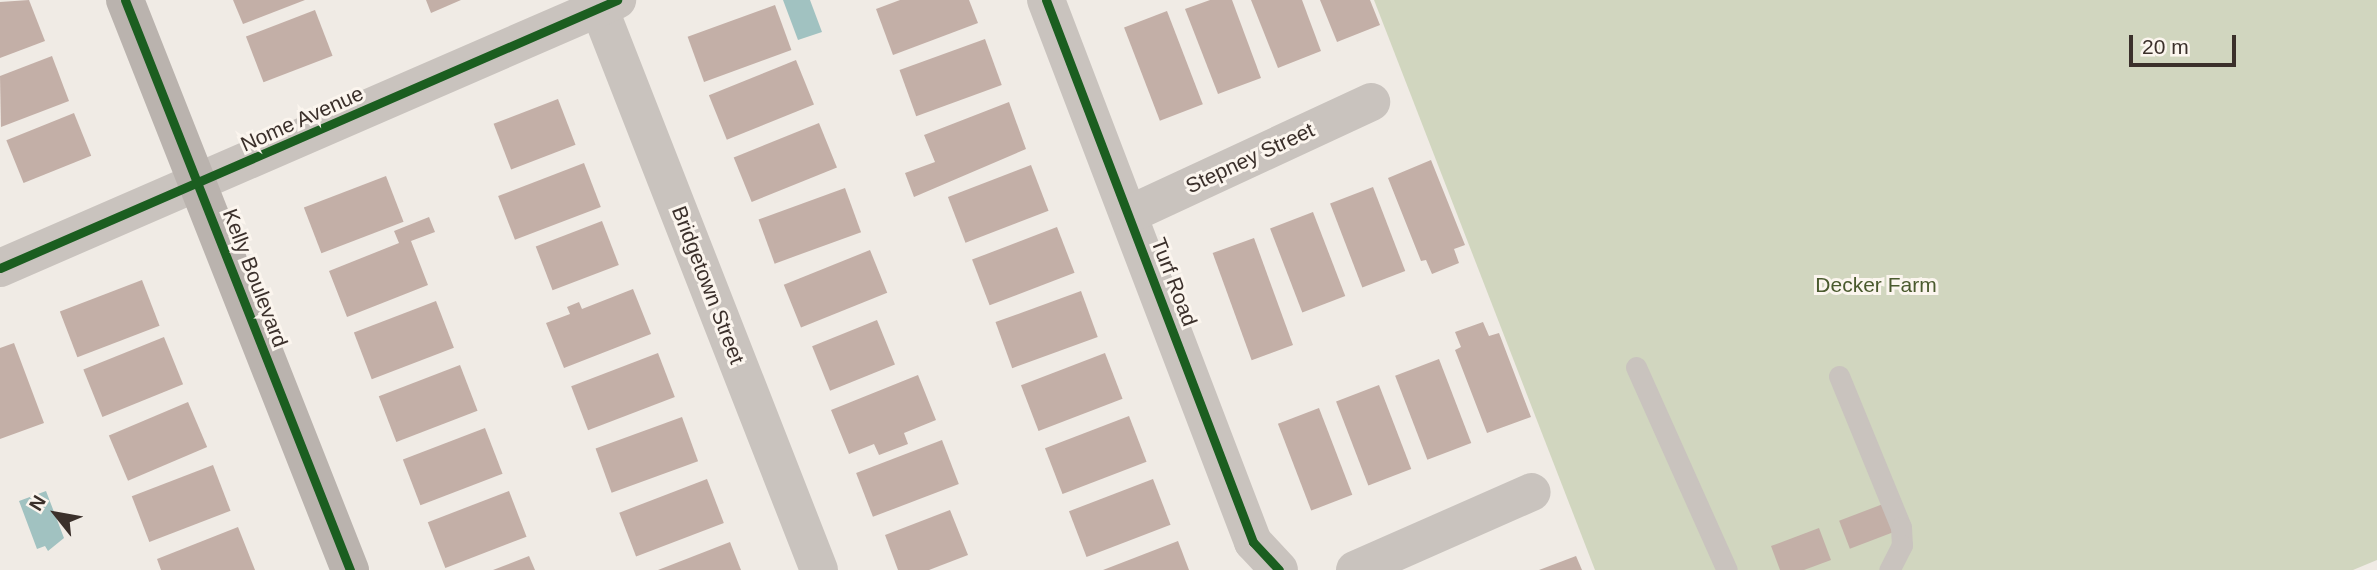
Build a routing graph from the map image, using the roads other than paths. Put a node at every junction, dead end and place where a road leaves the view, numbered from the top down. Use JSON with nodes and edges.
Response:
{"nodes":[{"id":1,"x":125,"y":0,"type":"edge"},
{"id":2,"x":1046,"y":0,"type":"edge"},
{"id":3,"x":604,"y":3,"type":"edge"},
{"id":4,"x":1371,"y":102,"type":"dead end"},
{"id":5,"x":199,"y":183,"type":"junction"},
{"id":6,"x":1129,"y":214,"type":"junction"},
{"id":7,"x":0,"y":268,"type":"edge"},
{"id":8,"x":1636,"y":368,"type":"dead end"},
{"id":9,"x":1839,"y":376,"type":"dead end"},
{"id":10,"x":1532,"y":492,"type":"dead end"},
{"id":11,"x":350,"y":570,"type":"edge"},
{"id":12,"x":819,"y":570,"type":"edge"},
{"id":13,"x":1279,"y":570,"type":"edge"},
{"id":14,"x":1355,"y":570,"type":"edge"},
{"id":15,"x":1727,"y":570,"type":"edge"},
{"id":16,"x":1889,"y":570,"type":"edge"}],
"edges":[{"from":1,"to":5,"type":"street","name":"Kelly Boulevard"},
{"from":2,"to":6,"type":"street","name":"Turf Road"},
{"from":3,"to":5,"type":"street","name":"Nome Avenue"},
{"from":3,"to":12,"type":"street","name":"Bridgetown Street"},
{"from":4,"to":6,"type":"street","name":"Stepney Street"},
{"from":5,"to":7,"type":"street","name":"Nome Avenue"},
{"from":5,"to":11,"type":"street","name":"Kelly Boulevard"},
{"from":6,"to":13,"type":"street","name":"Turf Road"},
{"from":8,"to":15,"type":"lane"},
{"from":9,"to":16,"type":"lane"},
{"from":10,"to":14,"type":"street"}]}
